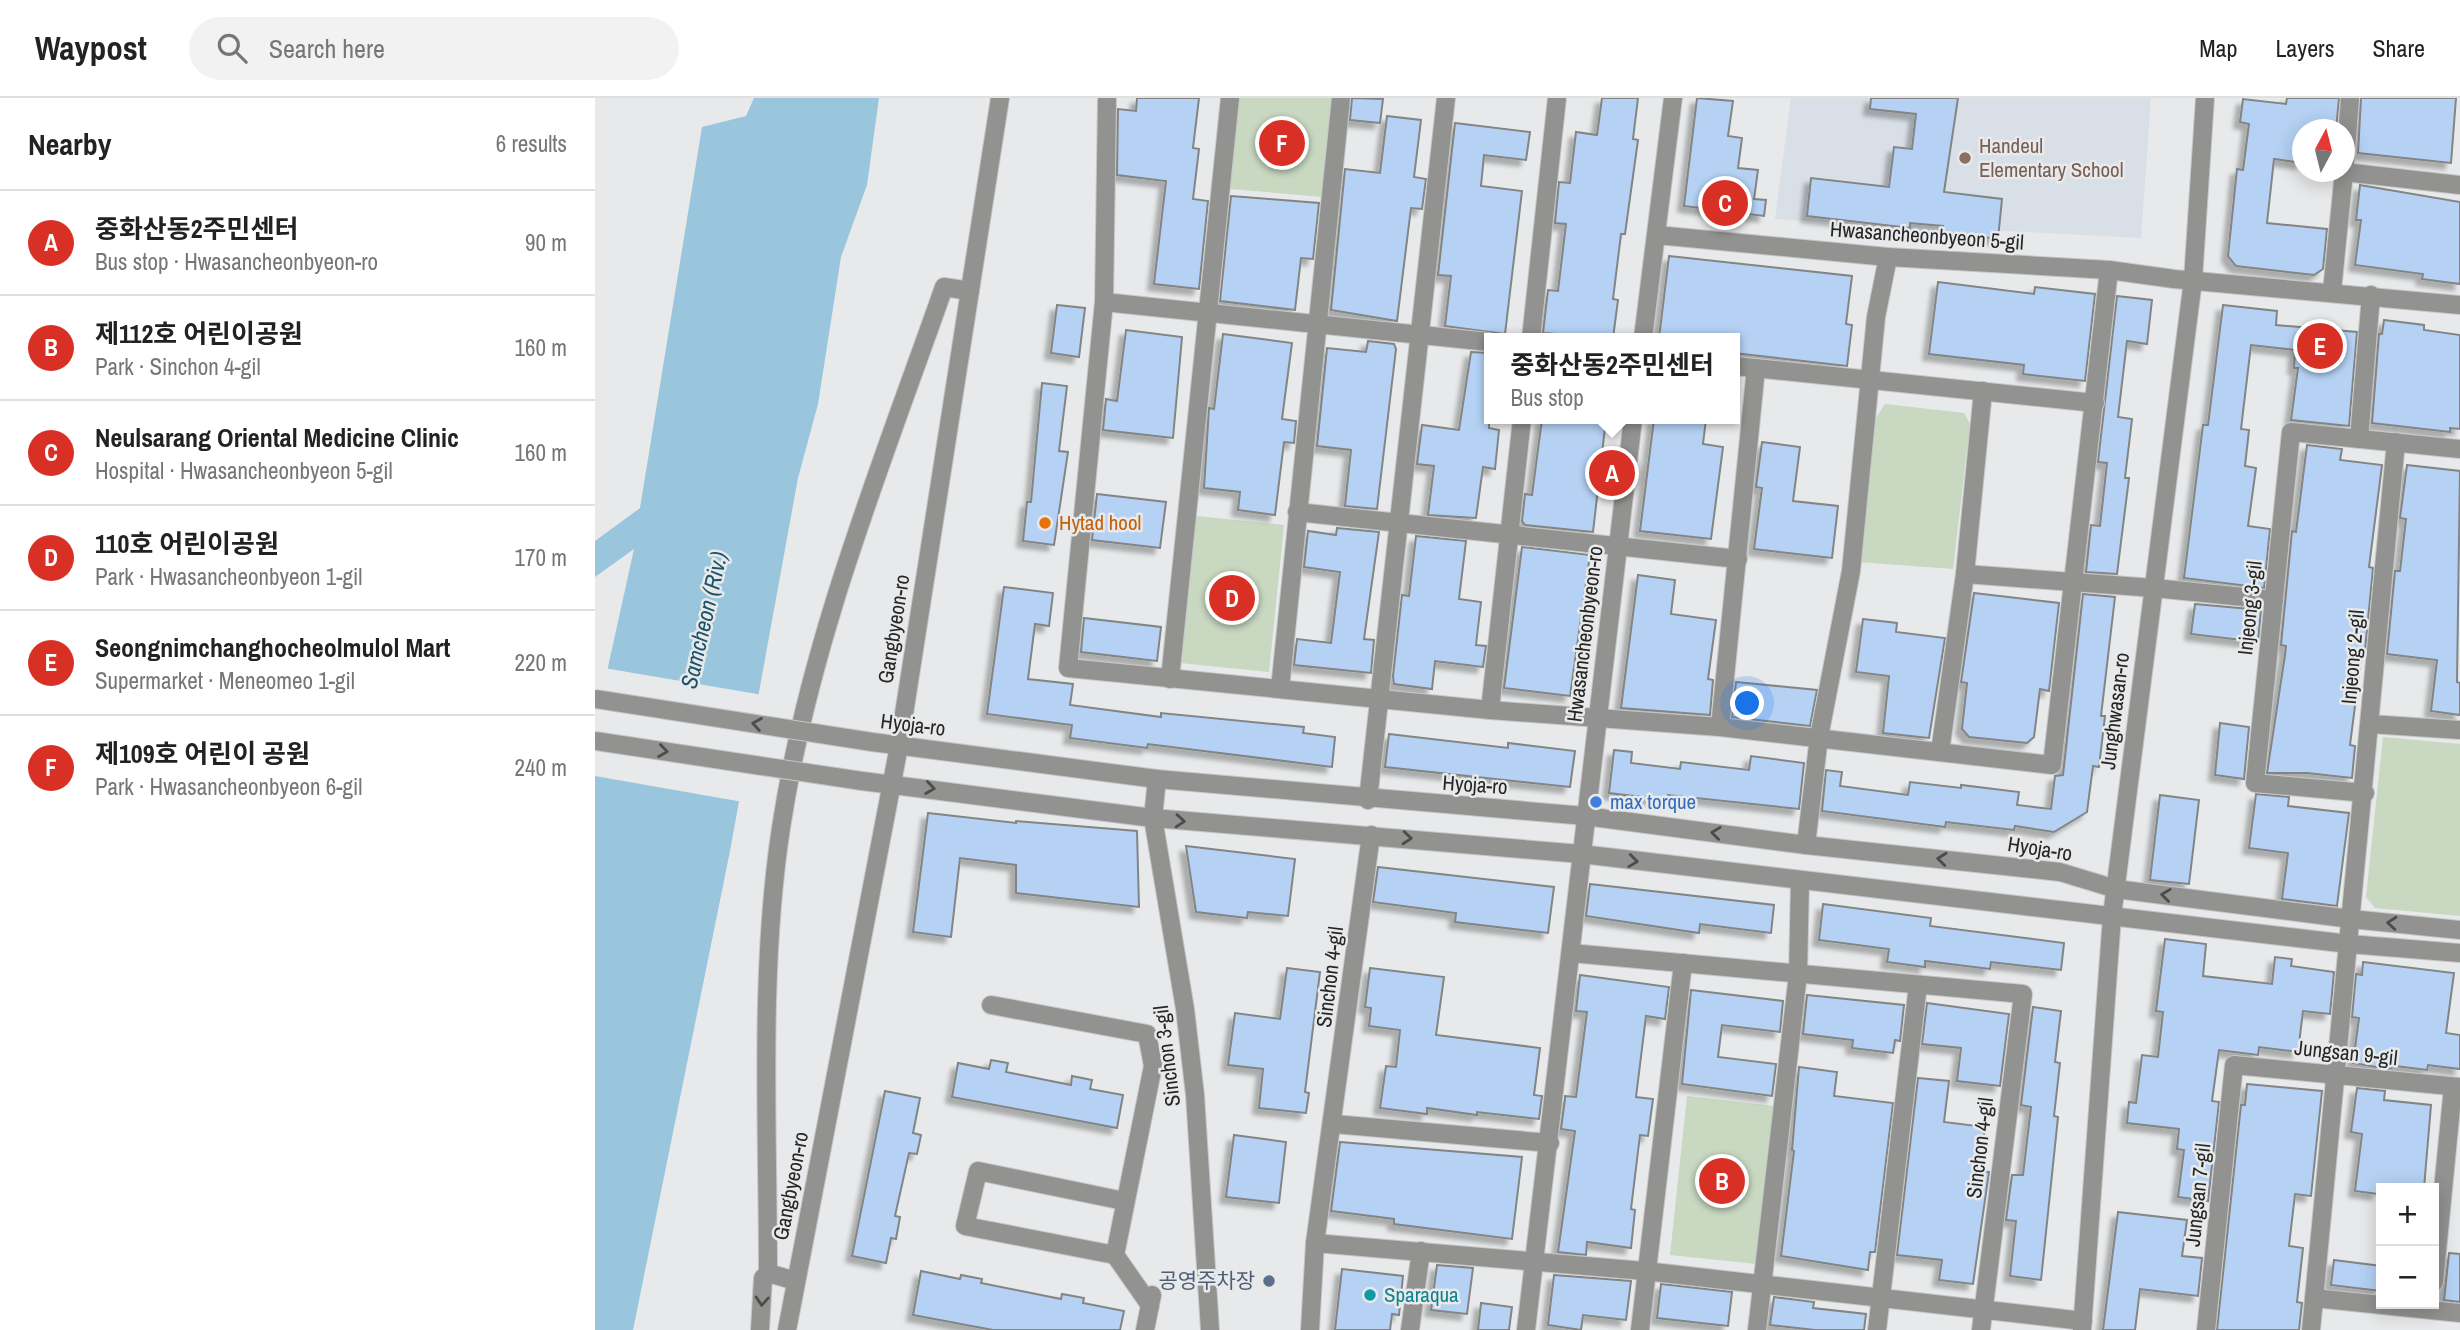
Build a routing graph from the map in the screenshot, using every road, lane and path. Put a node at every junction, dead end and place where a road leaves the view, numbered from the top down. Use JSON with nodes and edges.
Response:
{"nodes":[{"id":1,"x":1000,"y":98,"type":"edge"},
{"id":2,"x":1107,"y":98,"type":"edge"},
{"id":3,"x":1230,"y":98,"type":"edge"},
{"id":4,"x":1341,"y":98,"type":"edge"},
{"id":5,"x":1446,"y":98,"type":"edge"},
{"id":6,"x":1557,"y":98,"type":"edge"},
{"id":7,"x":1673,"y":98,"type":"edge"},
{"id":8,"x":2204,"y":98,"type":"edge"},
{"id":9,"x":2350,"y":98,"type":"edge"},
{"id":10,"x":2348,"y":119,"type":"edge"},
{"id":11,"x":2355,"y":171,"type":"edge"},
{"id":12,"x":2343,"y":182,"type":"edge"},
{"id":13,"x":2460,"y":185,"type":"edge"},
{"id":14,"x":1657,"y":235,"type":"junction"},
{"id":15,"x":1888,"y":257,"type":"junction"},
{"id":16,"x":2109,"y":270,"type":"junction"},
{"id":17,"x":2193,"y":280,"type":"junction"},
{"id":18,"x":970,"y":291,"type":"junction"},
{"id":19,"x":2332,"y":291,"type":"junction"},
{"id":20,"x":2371,"y":295,"type":"junction"},
{"id":21,"x":1104,"y":302,"type":"junction"},
{"id":22,"x":2460,"y":305,"type":"edge"},
{"id":23,"x":1209,"y":313,"type":"junction"},
{"id":24,"x":1316,"y":324,"type":"junction"},
{"id":25,"x":1532,"y":333,"type":"edge"},
{"id":26,"x":1644,"y":333,"type":"edge"},
{"id":27,"x":1420,"y":335,"type":"junction"},
{"id":28,"x":1484,"y":341,"type":"edge"},
{"id":29,"x":1740,"y":367,"type":"edge"},
{"id":30,"x":1756,"y":368,"type":"junction"},
{"id":31,"x":1870,"y":380,"type":"junction"},
{"id":32,"x":1983,"y":391,"type":"junction"},
{"id":33,"x":2095,"y":403,"type":"junction"},
{"id":34,"x":1521,"y":424,"type":"edge"},
{"id":35,"x":1632,"y":424,"type":"edge"},
{"id":36,"x":2359,"y":439,"type":"junction"},
{"id":37,"x":2396,"y":442,"type":"junction"},
{"id":38,"x":2460,"y":449,"type":"edge"},
{"id":39,"x":1297,"y":512,"type":"junction"},
{"id":40,"x":1400,"y":523,"type":"junction"},
{"id":41,"x":1509,"y":534,"type":"junction"},
{"id":42,"x":1619,"y":546,"type":"junction"},
{"id":43,"x":1738,"y":559,"type":"junction"},
{"id":44,"x":1965,"y":574,"type":"junction"},
{"id":45,"x":2073,"y":583,"type":"junction"},
{"id":46,"x":2154,"y":588,"type":"junction"},
{"id":47,"x":2274,"y":600,"type":"junction"},
{"id":48,"x":1170,"y":679,"type":"junction"},
{"id":49,"x":1280,"y":689,"type":"junction"},
{"id":50,"x":595,"y":699,"type":"edge"},
{"id":51,"x":1379,"y":699,"type":"junction"},
{"id":52,"x":1490,"y":710,"type":"junction"},
{"id":53,"x":1598,"y":717,"type":"junction"},
{"id":54,"x":2370,"y":724,"type":"junction"},
{"id":55,"x":1720,"y":727,"type":"junction"},
{"id":56,"x":2460,"y":730,"type":"edge"},
{"id":57,"x":1819,"y":737,"type":"junction"},
{"id":58,"x":595,"y":741,"type":"edge"},
{"id":59,"x":899,"y":746,"type":"junction"},
{"id":60,"x":1940,"y":752,"type":"junction"},
{"id":61,"x":1157,"y":779,"type":"junction"},
{"id":62,"x":892,"y":783,"type":"junction"},
{"id":63,"x":2365,"y":793,"type":"junction"},
{"id":64,"x":1368,"y":800,"type":"junction"},
{"id":65,"x":1585,"y":816,"type":"junction"},
{"id":66,"x":1153,"y":818,"type":"junction"},
{"id":67,"x":1371,"y":835,"type":"junction"},
{"id":68,"x":1806,"y":845,"type":"junction"},
{"id":69,"x":1581,"y":854,"type":"junction"},
{"id":70,"x":1800,"y":881,"type":"junction"},
{"id":71,"x":2116,"y":889,"type":"junction"},
{"id":72,"x":2112,"y":916,"type":"junction"},
{"id":73,"x":2351,"y":919,"type":"junction"},
{"id":74,"x":2460,"y":930,"type":"edge"},
{"id":75,"x":2349,"y":943,"type":"junction"},
{"id":76,"x":1571,"y":953,"type":"junction"},
{"id":77,"x":2460,"y":953,"type":"edge"},
{"id":78,"x":1683,"y":964,"type":"junction"},
{"id":79,"x":1797,"y":974,"type":"junction"},
{"id":80,"x":1918,"y":985,"type":"junction"},
{"id":81,"x":991,"y":1005,"type":"dead end"},
{"id":82,"x":2234,"y":1065,"type":"joint"},
{"id":83,"x":2336,"y":1075,"type":"junction"},
{"id":84,"x":2456,"y":1087,"type":"edge"},
{"id":85,"x":1334,"y":1124,"type":"junction"},
{"id":86,"x":1551,"y":1143,"type":"junction"},
{"id":87,"x":1124,"y":1201,"type":"junction"},
{"id":88,"x":1315,"y":1243,"type":"junction"},
{"id":89,"x":2438,"y":1246,"type":"edge"},
{"id":90,"x":1421,"y":1251,"type":"junction"},
{"id":91,"x":1115,"y":1255,"type":"junction"},
{"id":92,"x":1532,"y":1261,"type":"junction"},
{"id":93,"x":1645,"y":1271,"type":"junction"},
{"id":94,"x":768,"y":1273,"type":"junction"},
{"id":95,"x":796,"y":1281,"type":"junction"},
{"id":96,"x":1759,"y":1285,"type":"junction"},
{"id":97,"x":1880,"y":1297,"type":"junction"},
{"id":98,"x":2314,"y":1298,"type":"junction"},
{"id":99,"x":2376,"y":1303,"type":"edge"},
{"id":100,"x":1982,"y":1308,"type":"junction"},
{"id":101,"x":2439,"y":1309,"type":"edge"},
{"id":102,"x":2460,"y":1313,"type":"edge"},
{"id":103,"x":2083,"y":1325,"type":"edge"},
{"id":104,"x":760,"y":1330,"type":"edge"},
{"id":105,"x":787,"y":1330,"type":"edge"},
{"id":106,"x":1145,"y":1330,"type":"edge"},
{"id":107,"x":1210,"y":1330,"type":"edge"},
{"id":108,"x":1310,"y":1330,"type":"edge"},
{"id":109,"x":1410,"y":1330,"type":"edge"},
{"id":110,"x":1526,"y":1330,"type":"edge"},
{"id":111,"x":1640,"y":1330,"type":"edge"},
{"id":112,"x":1756,"y":1330,"type":"edge"},
{"id":113,"x":1877,"y":1330,"type":"edge"},
{"id":114,"x":1981,"y":1330,"type":"edge"},
{"id":115,"x":2206,"y":1330,"type":"edge"},
{"id":116,"x":2311,"y":1330,"type":"edge"}],
"edges":[{"from":1,"to":18,"type":"street","name":"Gangbyeon-ro"},
{"from":2,"to":21,"type":"street"},
{"from":3,"to":23,"type":"street"},
{"from":4,"to":24,"type":"street"},
{"from":5,"to":27,"type":"street"},
{"from":6,"to":25,"type":"street"},
{"from":7,"to":14,"type":"street"},
{"from":8,"to":17,"type":"street","name":"Junghwasan-ro"},
{"from":9,"to":10,"type":"street"},
{"from":11,"to":13,"type":"street"},
{"from":12,"to":19,"type":"street"},
{"from":14,"to":15,"type":"street","name":"Hwasancheonbyeon 5-gil"},
{"from":14,"to":26,"type":"street"},
{"from":15,"to":16,"type":"street","name":"Hwasancheonbyeon 5-gil"},
{"from":15,"to":31,"type":"street"},
{"from":16,"to":17,"type":"street","name":"Hwasancheonbyeon 5-gil"},
{"from":16,"to":33,"type":"street"},
{"from":17,"to":19,"type":"street","name":"Hwasancheonbyeon 5-gil"},
{"from":17,"to":46,"type":"street","name":"Junghwasan-ro"},
{"from":18,"to":59,"type":"street","name":"Gangbyeon-ro"},
{"from":18,"to":94,"type":"street"},
{"from":19,"to":20,"type":"street","name":"Hwasancheonbyeon 5-gil"},
{"from":20,"to":22,"type":"street","name":"Hwasancheonbyeon 5-gil"},
{"from":20,"to":36,"type":"street"},
{"from":21,"to":23,"type":"street"},
{"from":21,"to":48,"type":"street"},
{"from":23,"to":24,"type":"street"},
{"from":23,"to":48,"type":"street"},
{"from":24,"to":27,"type":"street"},
{"from":24,"to":39,"type":"street"},
{"from":27,"to":28,"type":"street"},
{"from":27,"to":40,"type":"street"},
{"from":29,"to":30,"type":"street"},
{"from":30,"to":31,"type":"street"},
{"from":30,"to":43,"type":"street"},
{"from":31,"to":32,"type":"street"},
{"from":31,"to":57,"type":"street"},
{"from":32,"to":33,"type":"street"},
{"from":32,"to":44,"type":"street"},
{"from":33,"to":45,"type":"street"},
{"from":34,"to":41,"type":"street"},
{"from":35,"to":42,"type":"street","name":"Hwasancheonbyeon-ro"},
{"from":36,"to":37,"type":"street","name":"Injeong 3-gil"},
{"from":36,"to":47,"type":"street","name":"Injeong 3-gil"},
{"from":37,"to":38,"type":"street","name":"Injeong 3-gil"},
{"from":37,"to":54,"type":"street","name":"Injeong 2-gil"},
{"from":39,"to":40,"type":"street"},
{"from":39,"to":49,"type":"street"},
{"from":40,"to":41,"type":"street"},
{"from":40,"to":51,"type":"street"},
{"from":41,"to":42,"type":"street"},
{"from":41,"to":52,"type":"street"},
{"from":42,"to":43,"type":"street"},
{"from":42,"to":53,"type":"street","name":"Hwasancheonbyeon-ro"},
{"from":43,"to":55,"type":"street"},
{"from":44,"to":45,"type":"street"},
{"from":44,"to":60,"type":"street"},
{"from":45,"to":46,"type":"street"},
{"from":45,"to":60,"type":"street"},
{"from":46,"to":47,"type":"street"},
{"from":46,"to":71,"type":"street","name":"Junghwasan-ro"},
{"from":47,"to":63,"type":"street","name":"Injeong 3-gil"},
{"from":48,"to":49,"type":"street"},
{"from":49,"to":51,"type":"street"},
{"from":59,"to":50,"type":"street","name":"Hyoja-ro","one_way":true,"bridge":true},
{"from":51,"to":52,"type":"street"},
{"from":51,"to":64,"type":"street"},
{"from":52,"to":53,"type":"street"},
{"from":53,"to":55,"type":"street"},
{"from":53,"to":65,"type":"street","name":"Hwasancheonbyeon-ro"},
{"from":54,"to":56,"type":"street","name":"Injeong 2-gil"},
{"from":54,"to":63,"type":"street","name":"Injeong 2-gil"},
{"from":55,"to":57,"type":"street"},
{"from":57,"to":60,"type":"street"},
{"from":57,"to":68,"type":"street"},
{"from":58,"to":62,"type":"street","one_way":true,"bridge":true},
{"from":59,"to":61,"type":"street","name":"Hyoja-ro"},
{"from":59,"to":62,"type":"street","name":"Gangbyeon-ro"},
{"from":61,"to":64,"type":"street","name":"Hyoja-ro"},
{"from":61,"to":66,"type":"street","name":"Sinchon 3-gil"},
{"from":62,"to":66,"type":"street","one_way":true},
{"from":62,"to":95,"type":"street","name":"Gangbyeon-ro"},
{"from":63,"to":73,"type":"street"},
{"from":64,"to":65,"type":"street","name":"Hyoja-ro"},
{"from":68,"to":65,"type":"street","name":"Hyoja-ro","one_way":true},
{"from":65,"to":69,"type":"street","name":"Hwasancheonbyeon-ro"},
{"from":66,"to":67,"type":"street","one_way":true},
{"from":66,"to":107,"type":"street","name":"Sinchon 3-gil"},
{"from":67,"to":69,"type":"street","one_way":true},
{"from":67,"to":85,"type":"street","name":"Sinchon 4-gil"},
{"from":71,"to":68,"type":"street","name":"Hyoja-ro","one_way":true},
{"from":69,"to":70,"type":"street","one_way":true},
{"from":69,"to":76,"type":"street"},
{"from":70,"to":72,"type":"street"},
{"from":70,"to":79,"type":"street"},
{"from":71,"to":72,"type":"street","name":"Junghwasan-ro"},
{"from":73,"to":71,"type":"street","name":"Hyoja-ro","one_way":true},
{"from":72,"to":75,"type":"street"},
{"from":72,"to":103,"type":"street","name":"Junghwasan-ro"},
{"from":74,"to":73,"type":"street","name":"Hyoja-ro","one_way":true},
{"from":73,"to":75,"type":"street"},
{"from":75,"to":77,"type":"street"},
{"from":75,"to":83,"type":"street"},
{"from":76,"to":78,"type":"street"},
{"from":76,"to":86,"type":"street"},
{"from":78,"to":79,"type":"street"},
{"from":78,"to":93,"type":"street"},
{"from":79,"to":80,"type":"street"},
{"from":79,"to":96,"type":"street"},
{"from":80,"to":97,"type":"street"},
{"from":80,"to":100,"type":"street","name":"Sinchon 4-gil"},
{"from":81,"to":87,"type":"street"},
{"from":82,"to":83,"type":"street","name":"Jungsan 9-gil"},
{"from":82,"to":115,"type":"street","name":"Jungsan 7-gil"},
{"from":83,"to":84,"type":"street","name":"Jungsan 9-gil"},
{"from":83,"to":98,"type":"street"},
{"from":84,"to":89,"type":"street","name":"Jungsan 9-gil"},
{"from":85,"to":86,"type":"street"},
{"from":85,"to":88,"type":"street","name":"Sinchon 4-gil"},
{"from":86,"to":92,"type":"street"},
{"from":87,"to":91,"type":"street"},
{"from":87,"to":91,"type":"street"},
{"from":88,"to":90,"type":"street"},
{"from":88,"to":108,"type":"street","name":"Sinchon 4-gil"},
{"from":90,"to":92,"type":"street"},
{"from":90,"to":109,"type":"street"},
{"from":91,"to":106,"type":"street"},
{"from":92,"to":93,"type":"street"},
{"from":92,"to":110,"type":"street"},
{"from":93,"to":96,"type":"street"},
{"from":93,"to":111,"type":"street"},
{"from":94,"to":95,"type":"street"},
{"from":94,"to":104,"type":"street","one_way":true},
{"from":95,"to":105,"type":"street","name":"Gangbyeon-ro"},
{"from":96,"to":97,"type":"street"},
{"from":96,"to":112,"type":"street"},
{"from":97,"to":100,"type":"street"},
{"from":97,"to":113,"type":"street"},
{"from":98,"to":99,"type":"street"},
{"from":98,"to":116,"type":"street"},
{"from":100,"to":103,"type":"street"},
{"from":100,"to":114,"type":"street","name":"Sinchon 4-gil"},
{"from":101,"to":102,"type":"street"}]}
